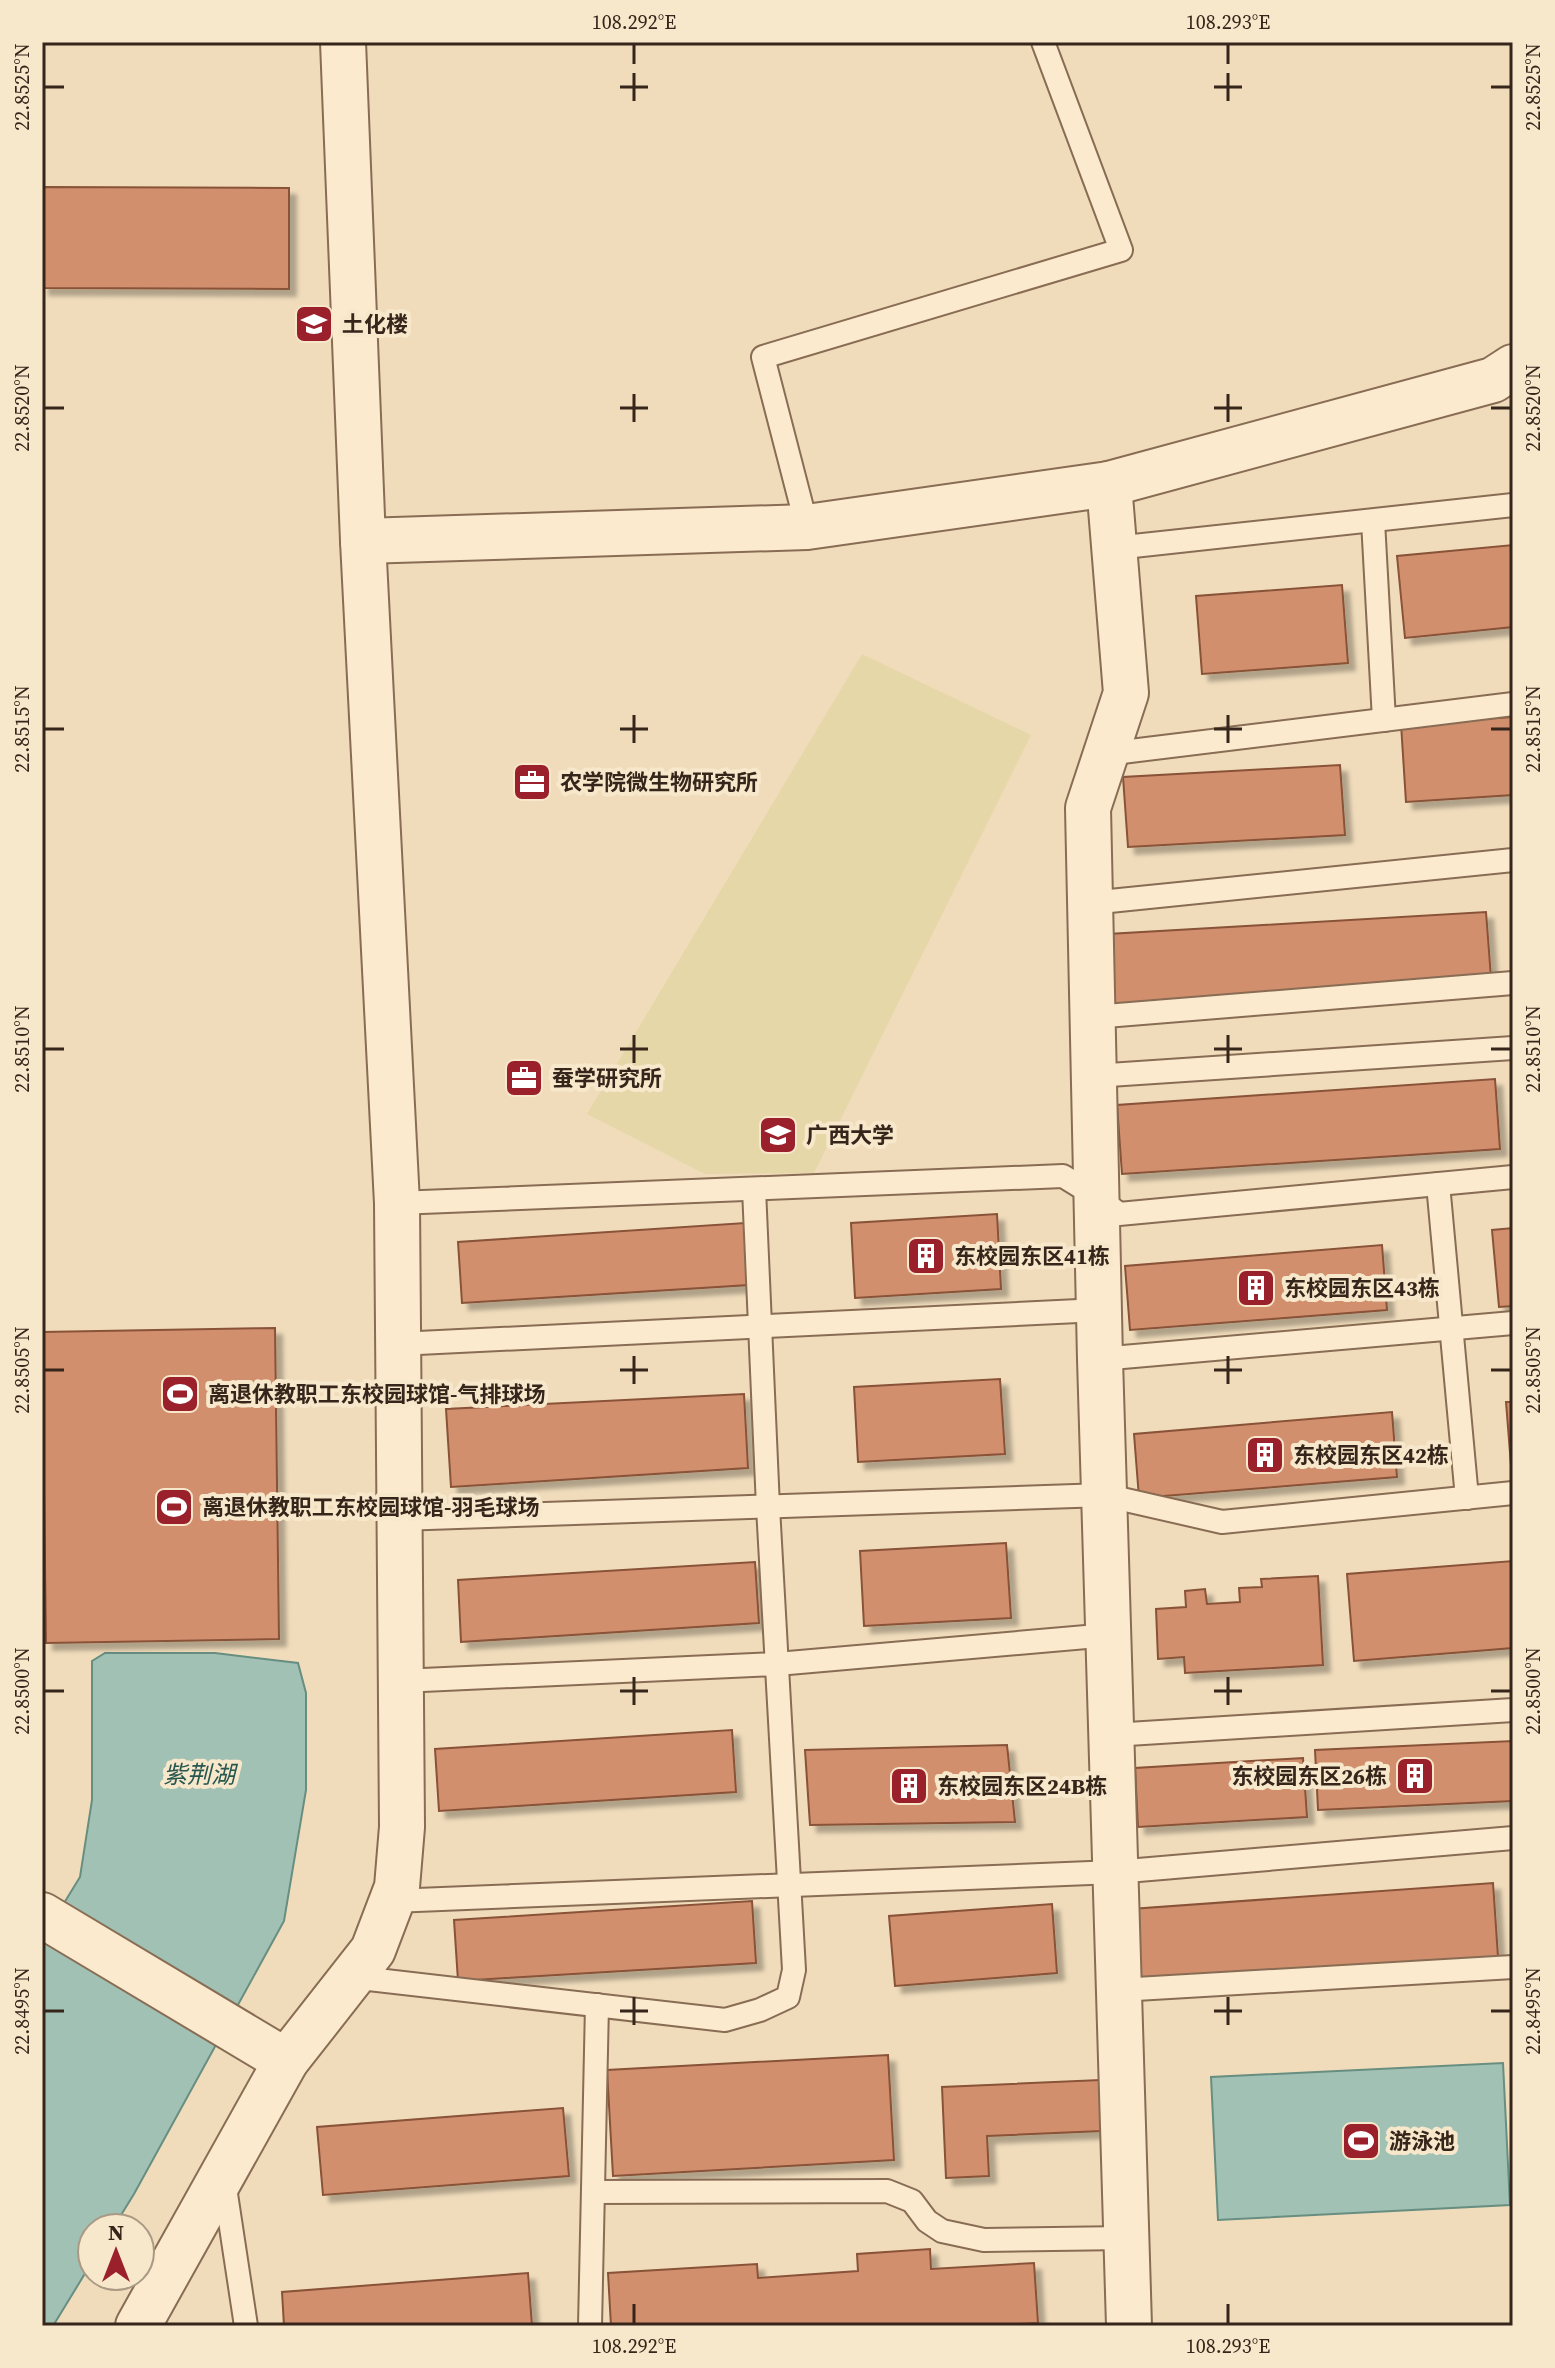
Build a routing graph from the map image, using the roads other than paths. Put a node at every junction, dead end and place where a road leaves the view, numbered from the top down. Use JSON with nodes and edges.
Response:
{"nodes":[{"id":1,"x":343,"y":42,"type":"edge"},
{"id":2,"x":1043,"y":42,"type":"edge"},
{"id":3,"x":1513,"y":367,"type":"edge"},
{"id":4,"x":1109,"y":484,"type":"junction"},
{"id":5,"x":1513,"y":505,"type":"edge"},
{"id":6,"x":1373,"y":521,"type":"junction"},
{"id":7,"x":807,"y":527,"type":"junction"},
{"id":8,"x":363,"y":541,"type":"junction"},
{"id":9,"x":1115,"y":548,"type":"junction"},
{"id":10,"x":1513,"y":704,"type":"edge"},
{"id":11,"x":1384,"y":720,"type":"junction"},
{"id":12,"x":1106,"y":754,"type":"junction"},
{"id":13,"x":1513,"y":860,"type":"edge"},
{"id":14,"x":1090,"y":903,"type":"junction"},
{"id":15,"x":1513,"y":983,"type":"edge"},
{"id":16,"x":1093,"y":1017,"type":"junction"},
{"id":17,"x":1513,"y":1048,"type":"edge"},
{"id":18,"x":1094,"y":1076,"type":"junction"},
{"id":19,"x":1513,"y":1177,"type":"edge"},
{"id":20,"x":1438,"y":1184,"type":"junction"},
{"id":21,"x":754,"y":1189,"type":"junction"},
{"id":22,"x":1097,"y":1197,"type":"junction"},
{"id":23,"x":397,"y":1203,"type":"junction"},
{"id":24,"x":1099,"y":1310,"type":"junction"},
{"id":25,"x":1513,"y":1323,"type":"edge"},
{"id":26,"x":760,"y":1326,"type":"junction"},
{"id":27,"x":1452,"y":1328,"type":"junction"},
{"id":28,"x":398,"y":1344,"type":"junction"},
{"id":29,"x":1100,"y":1359,"type":"junction"},
{"id":30,"x":1513,"y":1493,"type":"edge"},
{"id":31,"x":1104,"y":1495,"type":"junction"},
{"id":32,"x":1467,"y":1498,"type":"junction"},
{"id":33,"x":768,"y":1507,"type":"junction"},
{"id":34,"x":399,"y":1519,"type":"junction"},
{"id":35,"x":1109,"y":1635,"type":"junction"},
{"id":36,"x":777,"y":1664,"type":"junction"},
{"id":37,"x":401,"y":1681,"type":"junction"},
{"id":38,"x":1513,"y":1710,"type":"edge"},
{"id":39,"x":1112,"y":1735,"type":"junction"},
{"id":40,"x":1513,"y":1838,"type":"edge"},
{"id":41,"x":1115,"y":1872,"type":"junction"},
{"id":42,"x":789,"y":1885,"type":"junction"},
{"id":43,"x":392,"y":1901,"type":"junction"},
{"id":44,"x":42,"y":1915,"type":"edge"},
{"id":45,"x":1513,"y":1967,"type":"edge"},
{"id":46,"x":351,"y":1977,"type":"junction"},
{"id":47,"x":1119,"y":1990,"type":"junction"},
{"id":48,"x":597,"y":2005,"type":"junction"},
{"id":49,"x":286,"y":2061,"type":"junction"},
{"id":50,"x":223,"y":2177,"type":"junction"},
{"id":51,"x":593,"y":2192,"type":"junction"},
{"id":52,"x":1126,"y":2238,"type":"junction"},
{"id":53,"x":138,"y":2326,"type":"edge"},
{"id":54,"x":246,"y":2326,"type":"edge"},
{"id":55,"x":590,"y":2326,"type":"edge"},
{"id":56,"x":1129,"y":2326,"type":"edge"}],
"edges":[{"from":1,"to":8,"type":"street"},
{"from":2,"to":7,"type":"lane"},
{"from":3,"to":4,"type":"street"},
{"from":4,"to":7,"type":"street"},
{"from":4,"to":9,"type":"street"},
{"from":5,"to":6,"type":"lane"},
{"from":6,"to":9,"type":"lane"},
{"from":6,"to":11,"type":"lane"},
{"from":7,"to":8,"type":"street"},
{"from":8,"to":23,"type":"street"},
{"from":9,"to":12,"type":"street"},
{"from":10,"to":11,"type":"lane"},
{"from":11,"to":12,"type":"lane"},
{"from":12,"to":14,"type":"street"},
{"from":13,"to":14,"type":"lane"},
{"from":14,"to":16,"type":"street"},
{"from":15,"to":16,"type":"lane"},
{"from":16,"to":18,"type":"street"},
{"from":17,"to":18,"type":"lane"},
{"from":18,"to":22,"type":"street"},
{"from":19,"to":20,"type":"lane"},
{"from":20,"to":22,"type":"lane"},
{"from":20,"to":27,"type":"lane"},
{"from":21,"to":22,"type":"lane"},
{"from":21,"to":23,"type":"lane"},
{"from":21,"to":26,"type":"lane"},
{"from":22,"to":24,"type":"street"},
{"from":23,"to":28,"type":"street"},
{"from":24,"to":26,"type":"lane"},
{"from":24,"to":29,"type":"street"},
{"from":25,"to":27,"type":"lane"},
{"from":26,"to":28,"type":"lane"},
{"from":26,"to":33,"type":"lane"},
{"from":27,"to":29,"type":"lane"},
{"from":27,"to":32,"type":"lane"},
{"from":28,"to":34,"type":"street"},
{"from":29,"to":31,"type":"street"},
{"from":30,"to":32,"type":"lane"},
{"from":31,"to":32,"type":"lane"},
{"from":31,"to":33,"type":"lane"},
{"from":31,"to":35,"type":"street"},
{"from":33,"to":34,"type":"lane"},
{"from":33,"to":36,"type":"lane"},
{"from":34,"to":37,"type":"street"},
{"from":35,"to":36,"type":"lane"},
{"from":35,"to":39,"type":"street"},
{"from":36,"to":37,"type":"lane"},
{"from":36,"to":42,"type":"lane"},
{"from":37,"to":43,"type":"street"},
{"from":38,"to":39,"type":"lane"},
{"from":39,"to":41,"type":"street"},
{"from":40,"to":41,"type":"lane"},
{"from":41,"to":42,"type":"lane"},
{"from":41,"to":47,"type":"street"},
{"from":42,"to":43,"type":"lane"},
{"from":42,"to":48,"type":"lane"},
{"from":43,"to":46,"type":"street"},
{"from":44,"to":49,"type":"street"},
{"from":45,"to":47,"type":"lane"},
{"from":46,"to":48,"type":"lane"},
{"from":46,"to":49,"type":"street"},
{"from":47,"to":52,"type":"street"},
{"from":48,"to":51,"type":"lane"},
{"from":49,"to":50,"type":"street"},
{"from":50,"to":53,"type":"street"},
{"from":50,"to":54,"type":"lane"},
{"from":51,"to":52,"type":"lane"},
{"from":51,"to":55,"type":"lane"},
{"from":52,"to":56,"type":"street"}]}
